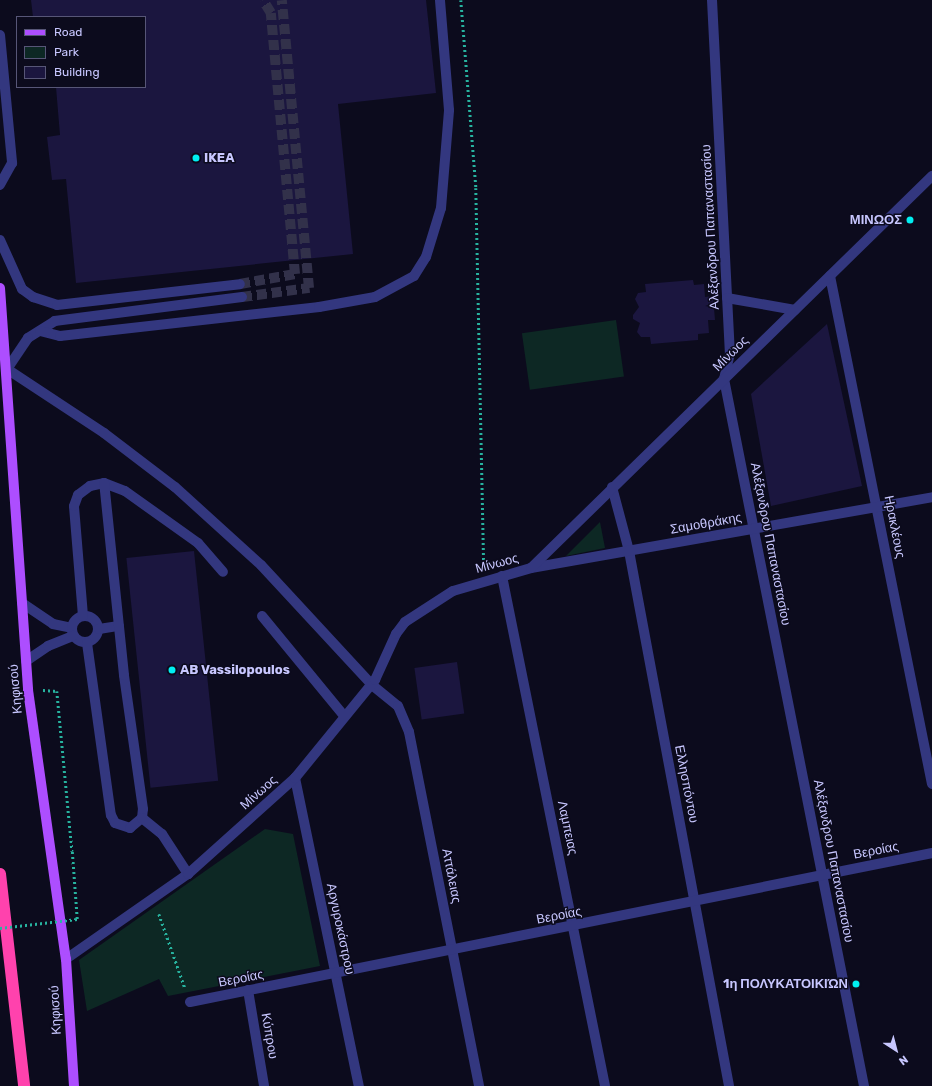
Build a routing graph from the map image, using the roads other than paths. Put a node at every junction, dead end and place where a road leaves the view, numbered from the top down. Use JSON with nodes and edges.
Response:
{"nodes":[{"id":1,"x":440,"y":0,"type":"edge"},
{"id":2,"x":712,"y":0,"type":"edge"},
{"id":3,"x":0,"y":35,"type":"edge"},
{"id":4,"x":932,"y":176,"type":"edge"},
{"id":5,"x":0,"y":185,"type":"edge"},
{"id":6,"x":0,"y":240,"type":"edge"},
{"id":7,"x":830,"y":276,"type":"junction"},
{"id":8,"x":240,"y":284,"type":"tunnel mouth"},
{"id":9,"x":0,"y":288,"type":"edge"},
{"id":10,"x":242,"y":297,"type":"tunnel mouth"},
{"id":11,"x":728,"y":298,"type":"junction"},
{"id":12,"x":795,"y":310,"type":"junction"},
{"id":13,"x":40,"y":331,"type":"junction"},
{"id":14,"x":7,"y":369,"type":"junction"},
{"id":15,"x":724,"y":379,"type":"junction"},
{"id":16,"x":104,"y":484,"type":"junction"},
{"id":17,"x":612,"y":488,"type":"junction"},
{"id":18,"x":932,"y":497,"type":"edge"},
{"id":19,"x":876,"y":507,"type":"junction"},
{"id":20,"x":754,"y":529,"type":"junction"},
{"id":21,"x":629,"y":551,"type":"junction"},
{"id":22,"x":531,"y":568,"type":"junction"},
{"id":23,"x":224,"y":572,"type":"dead end"},
{"id":24,"x":502,"y":576,"type":"junction"},
{"id":25,"x":22,"y":603,"type":"junction"},
{"id":26,"x":83,"y":616,"type":"junction"},
{"id":27,"x":262,"y":616,"type":"dead end"},
{"id":28,"x":119,"y":626,"type":"junction"},
{"id":29,"x":99,"y":630,"type":"junction"},
{"id":30,"x":72,"y":632,"type":"junction"},
{"id":31,"x":88,"y":643,"type":"junction"},
{"id":32,"x":26,"y":661,"type":"junction"},
{"id":33,"x":372,"y":685,"type":"junction"},
{"id":34,"x":344,"y":716,"type":"junction"},
{"id":35,"x":295,"y":778,"type":"junction"},
{"id":36,"x":932,"y":784,"type":"edge"},
{"id":37,"x":142,"y":818,"type":"junction"},
{"id":38,"x":932,"y":853,"type":"edge"},
{"id":39,"x":0,"y":874,"type":"edge"},
{"id":40,"x":188,"y":874,"type":"junction"},
{"id":41,"x":822,"y":875,"type":"junction"},
{"id":42,"x":694,"y":901,"type":"junction"},
{"id":43,"x":574,"y":927,"type":"junction"},
{"id":44,"x":453,"y":951,"type":"junction"},
{"id":45,"x":66,"y":959,"type":"junction"},
{"id":46,"x":337,"y":974,"type":"junction"},
{"id":47,"x":248,"y":990,"type":"junction"},
{"id":48,"x":190,"y":1002,"type":"road end"},
{"id":49,"x":24,"y":1086,"type":"edge"},
{"id":50,"x":74,"y":1086,"type":"edge"},
{"id":51,"x":264,"y":1086,"type":"edge"},
{"id":52,"x":359,"y":1086,"type":"edge"},
{"id":53,"x":479,"y":1086,"type":"edge"},
{"id":54,"x":605,"y":1086,"type":"edge"},
{"id":55,"x":729,"y":1086,"type":"edge"},
{"id":56,"x":864,"y":1086,"type":"edge"}],
"edges":[{"from":1,"to":13,"type":"street"},
{"from":2,"to":11,"type":"street","name":"Αλέξανδρου Παπαναστασίου"},
{"from":3,"to":5,"type":"street"},
{"from":4,"to":7,"type":"street","name":"Μίνωος"},
{"from":6,"to":8,"type":"street"},
{"from":7,"to":12,"type":"street","name":"Μίνωος"},
{"from":7,"to":19,"type":"street","name":"Ηρακλέους"},
{"from":9,"to":14,"type":"main road","name":"Κηφισού"},
{"from":10,"to":13,"type":"street"},
{"from":11,"to":12,"type":"street"},
{"from":11,"to":15,"type":"street","name":"Αλέξανδρου Παπαναστασίου"},
{"from":12,"to":15,"type":"street","name":"Μίνωος"},
{"from":13,"to":14,"type":"street"},
{"from":14,"to":25,"type":"main road","name":"Κηφισού"},
{"from":14,"to":33,"type":"street","name":"Αττάλειας"},
{"from":15,"to":17,"type":"street","name":"Μίνωος"},
{"from":15,"to":20,"type":"street","name":"Αλέξανδρου Παπαναστασίου"},
{"from":16,"to":23,"type":"street"},
{"from":16,"to":26,"type":"street"},
{"from":16,"to":28,"type":"street"},
{"from":17,"to":21,"type":"street","name":"Ελλησπόντου"},
{"from":17,"to":22,"type":"street","name":"Μίνωος"},
{"from":18,"to":19,"type":"street","name":"Σαμοθράκης"},
{"from":19,"to":20,"type":"street","name":"Σαμοθράκης"},
{"from":19,"to":36,"type":"street","name":"Ηρακλέους"},
{"from":20,"to":21,"type":"street","name":"Σαμοθράκης"},
{"from":20,"to":41,"type":"street","name":"Αλέξανδρου Παπαναστασίου"},
{"from":21,"to":22,"type":"street","name":"Σαμοθράκης"},
{"from":21,"to":42,"type":"street","name":"Ελλησπόντου"},
{"from":22,"to":24,"type":"street","name":"Μίνωος"},
{"from":24,"to":33,"type":"street","name":"Μίνωος"},
{"from":24,"to":43,"type":"street","name":"Λαμπειας"},
{"from":25,"to":30,"type":"street"},
{"from":25,"to":32,"type":"main road","name":"Κηφισού"},
{"from":26,"to":29,"type":"street"},
{"from":26,"to":30,"type":"street"},
{"from":27,"to":34,"type":"street"},
{"from":28,"to":29,"type":"street"},
{"from":28,"to":37,"type":"street"},
{"from":29,"to":31,"type":"street"},
{"from":30,"to":31,"type":"street"},
{"from":30,"to":32,"type":"street"},
{"from":31,"to":37,"type":"street"},
{"from":32,"to":45,"type":"main road","name":"Κηφισού"},
{"from":33,"to":34,"type":"street","name":"Μίνωος"},
{"from":33,"to":44,"type":"street","name":"Αττάλειας"},
{"from":34,"to":35,"type":"street","name":"Μίνωος"},
{"from":35,"to":40,"type":"street","name":"Μίνωος"},
{"from":35,"to":46,"type":"street","name":"Αργυροκάστρου"},
{"from":37,"to":40,"type":"street"},
{"from":38,"to":41,"type":"street","name":"Βεροίας"},
{"from":39,"to":49,"type":"highway"},
{"from":40,"to":45,"type":"street","name":"Μίνωος"},
{"from":41,"to":42,"type":"street","name":"Βεροίας"},
{"from":41,"to":56,"type":"street","name":"Αλέξανδρου Παπαναστασίου"},
{"from":42,"to":43,"type":"street","name":"Βεροίας"},
{"from":42,"to":55,"type":"street","name":"Ελλησπόντου"},
{"from":43,"to":44,"type":"street","name":"Βεροίας"},
{"from":43,"to":54,"type":"street","name":"Λαμπειας"},
{"from":44,"to":46,"type":"street","name":"Βεροίας"},
{"from":44,"to":53,"type":"street","name":"Αττάλειας"},
{"from":45,"to":50,"type":"main road","name":"Κηφισού"},
{"from":46,"to":47,"type":"street","name":"Βεροίας"},
{"from":46,"to":52,"type":"street","name":"Αργυροκάστρου"},
{"from":47,"to":48,"type":"street","name":"Βεροίας"},
{"from":47,"to":51,"type":"street","name":"Κύπρου"}]}
